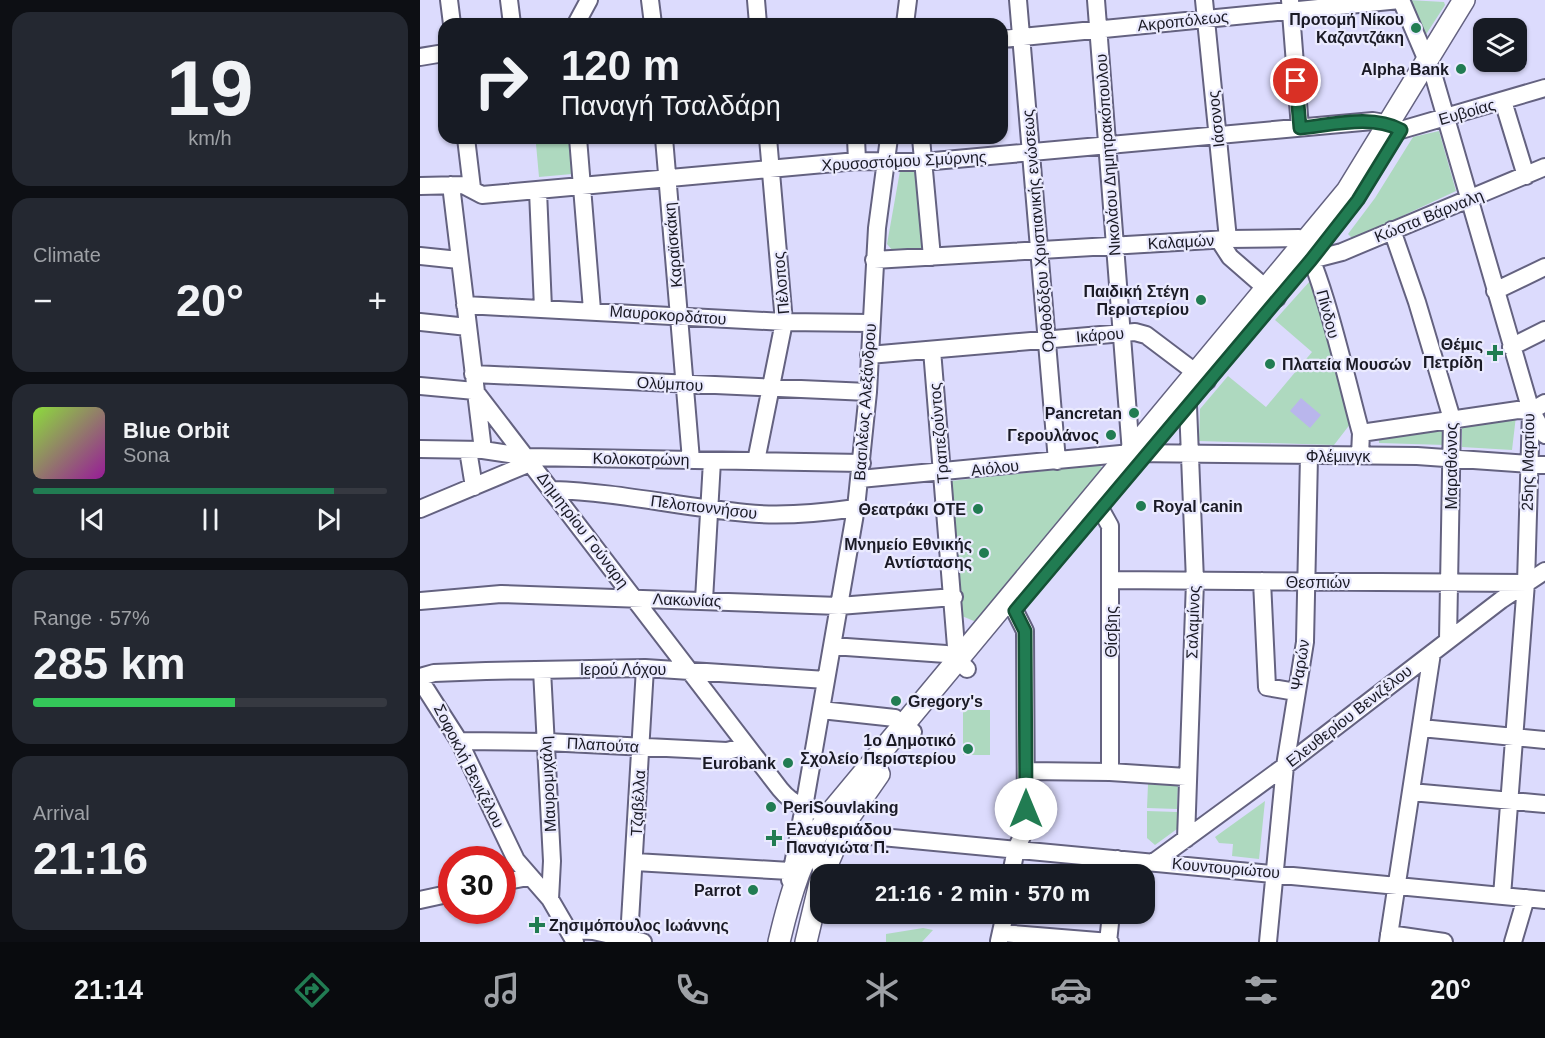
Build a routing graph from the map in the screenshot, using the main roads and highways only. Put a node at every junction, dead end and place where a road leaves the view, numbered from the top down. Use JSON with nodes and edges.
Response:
{"nodes":[{"id":1,"x":1464,"y":0,"type":"edge"},
{"id":2,"x":1479,"y":0,"type":"edge"},
{"id":3,"x":1431,"y":69,"type":"junction"},
{"id":4,"x":1202,"y":377,"type":"junction"},
{"id":5,"x":1138,"y":453,"type":"junction"},
{"id":6,"x":908,"y":728,"type":"junction"},
{"id":7,"x":827,"y":864,"type":"edge"},
{"id":8,"x":810,"y":924,"type":"edge"},
{"id":9,"x":779,"y":942,"type":"edge"},
{"id":10,"x":806,"y":942,"type":"edge"}],
"edges":[{"from":1,"to":3,"type":"main road"},
{"from":2,"to":3,"type":"main road"},
{"from":3,"to":4,"type":"main road"},
{"from":4,"to":5,"type":"main road"},
{"from":4,"to":5,"type":"main road"},
{"from":5,"to":6,"type":"main road"},
{"from":6,"to":7,"type":"main road"},
{"from":6,"to":9,"type":"main road"},
{"from":8,"to":10,"type":"main road"}]}
